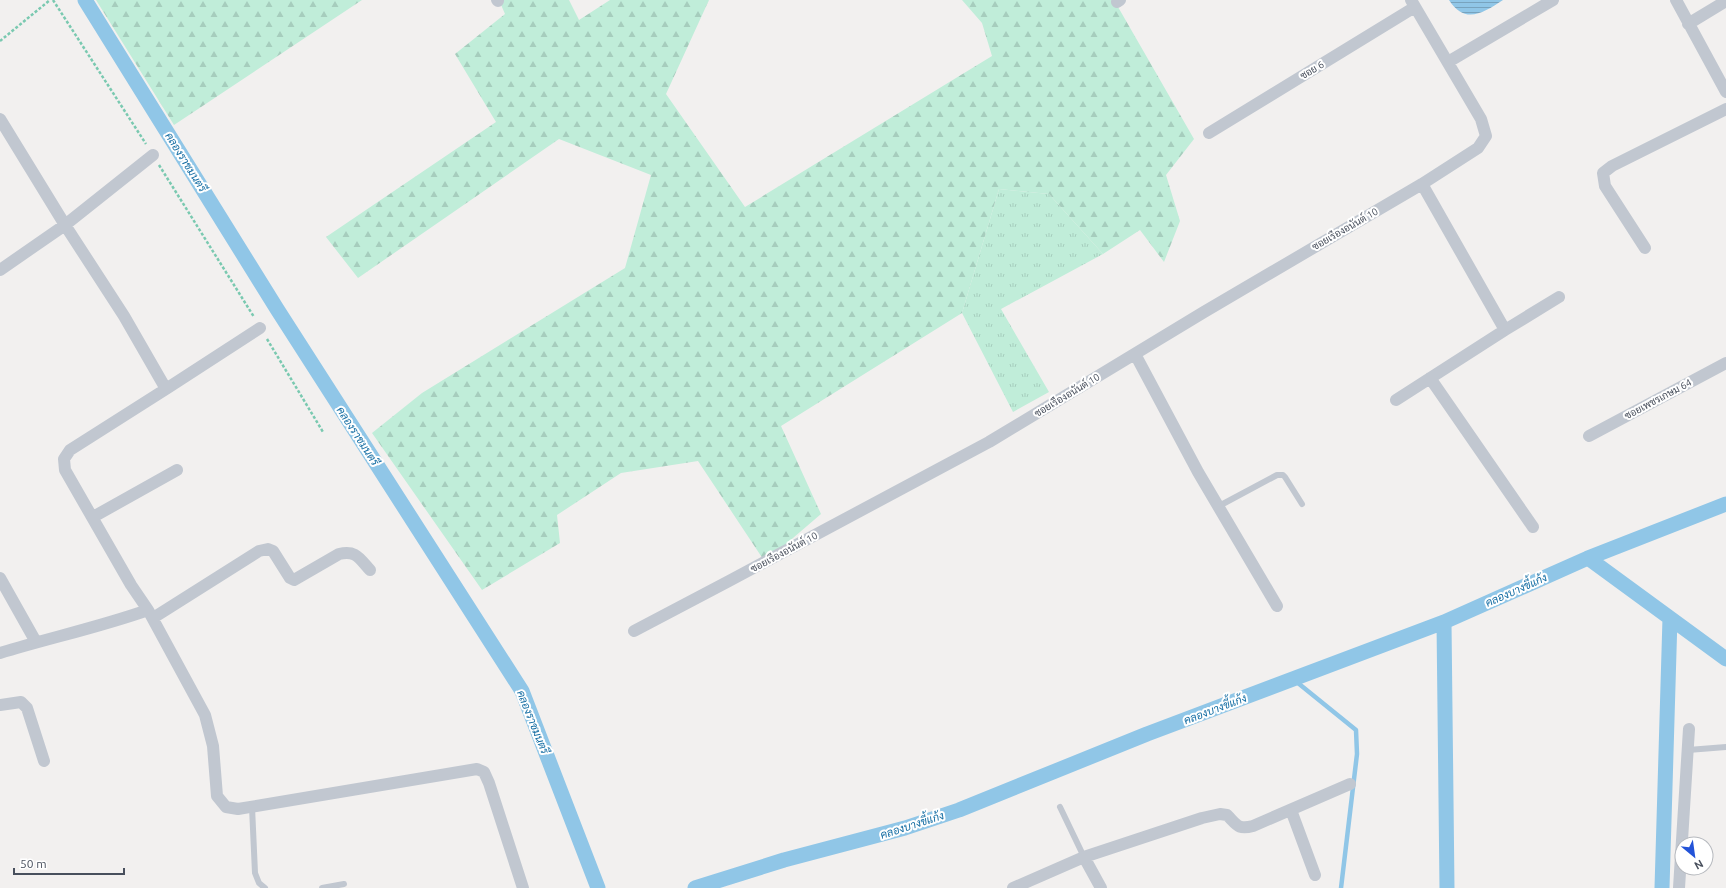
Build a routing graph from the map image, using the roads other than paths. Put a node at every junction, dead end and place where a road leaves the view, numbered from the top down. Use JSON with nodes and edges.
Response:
{"nodes":[{"id":1,"x":1553,"y":0,"type":"edge"},
{"id":2,"x":1676,"y":0,"type":"edge"},
{"id":3,"x":1726,"y":1,"type":"edge"},
{"id":4,"x":1413,"y":3,"type":"edge"},
{"id":5,"x":1688,"y":24,"type":"junction"},
{"id":6,"x":1448,"y":62,"type":"junction"},
{"id":7,"x":1726,"y":92,"type":"edge"},
{"id":8,"x":1726,"y":109,"type":"edge"},
{"id":9,"x":0,"y":119,"type":"edge"},
{"id":10,"x":1209,"y":133,"type":"dead end"},
{"id":11,"x":4,"y":134,"type":"edge"},
{"id":12,"x":153,"y":155,"type":"road end"},
{"id":13,"x":1422,"y":184,"type":"junction"},
{"id":14,"x":65,"y":225,"type":"junction"},
{"id":15,"x":1645,"y":248,"type":"dead end"},
{"id":16,"x":0,"y":270,"type":"edge"},
{"id":17,"x":1559,"y":297,"type":"dead end"},
{"id":18,"x":260,"y":328,"type":"road end"},
{"id":19,"x":1505,"y":330,"type":"junction"},
{"id":20,"x":1134,"y":354,"type":"junction"},
{"id":21,"x":1726,"y":363,"type":"edge"},
{"id":22,"x":1430,"y":378,"type":"junction"},
{"id":23,"x":166,"y":389,"type":"junction"},
{"id":24,"x":1396,"y":400,"type":"dead end"},
{"id":25,"x":1589,"y":436,"type":"dead end"},
{"id":26,"x":177,"y":470,"type":"dead end"},
{"id":27,"x":1302,"y":504,"type":"dead end"},
{"id":28,"x":1219,"y":506,"type":"junction"},
{"id":29,"x":93,"y":517,"type":"junction"},
{"id":30,"x":1533,"y":527,"type":"dead end"},
{"id":31,"x":370,"y":570,"type":"dead end"},
{"id":32,"x":0,"y":578,"type":"edge"},
{"id":33,"x":1277,"y":606,"type":"dead end"},
{"id":34,"x":151,"y":614,"type":"junction"},
{"id":35,"x":634,"y":631,"type":"dead end"},
{"id":36,"x":36,"y":642,"type":"junction"},
{"id":37,"x":0,"y":653,"type":"edge"},
{"id":38,"x":0,"y":706,"type":"edge"},
{"id":39,"x":1689,"y":729,"type":"dead end"},
{"id":40,"x":1726,"y":747,"type":"edge"},
{"id":41,"x":1688,"y":750,"type":"junction"},
{"id":42,"x":44,"y":762,"type":"dead end"},
{"id":43,"x":1350,"y":784,"type":"dead end"},
{"id":44,"x":252,"y":807,"type":"junction"},
{"id":45,"x":1060,"y":807,"type":"dead end"},
{"id":46,"x":1291,"y":810,"type":"junction"},
{"id":47,"x":1084,"y":857,"type":"junction"},
{"id":48,"x":1315,"y":874,"type":"dead end"},
{"id":49,"x":344,"y":884,"type":"dead end"},
{"id":50,"x":266,"y":888,"type":"edge"},
{"id":51,"x":322,"y":888,"type":"edge"},
{"id":52,"x":523,"y":888,"type":"edge"},
{"id":53,"x":1013,"y":888,"type":"edge"},
{"id":54,"x":1101,"y":888,"type":"edge"},
{"id":55,"x":1679,"y":888,"type":"edge"}],
"edges":[{"from":1,"to":6,"type":"street"},
{"from":2,"to":5,"type":"street"},
{"from":3,"to":5,"type":"street"},
{"from":4,"to":6,"type":"street"},
{"from":4,"to":10,"type":"street","name":"ซอย 6"},
{"from":5,"to":7,"type":"street"},
{"from":6,"to":13,"type":"street","name":"ซอยเรืองอนันต์ 10"},
{"from":8,"to":15,"type":"street"},
{"from":9,"to":11,"type":"street"},
{"from":11,"to":14,"type":"street"},
{"from":12,"to":14,"type":"street"},
{"from":13,"to":19,"type":"street"},
{"from":13,"to":20,"type":"street","name":"ซอยเรืองอนันต์ 10"},
{"from":14,"to":16,"type":"street"},
{"from":14,"to":23,"type":"street"},
{"from":17,"to":19,"type":"street"},
{"from":18,"to":23,"type":"street"},
{"from":19,"to":22,"type":"street"},
{"from":20,"to":28,"type":"street"},
{"from":20,"to":35,"type":"street","name":"ซอยเรืองอนันต์ 10"},
{"from":21,"to":25,"type":"street","name":"ซอยเพชรเกษม 64"},
{"from":22,"to":24,"type":"street"},
{"from":22,"to":30,"type":"street"},
{"from":23,"to":29,"type":"street"},
{"from":26,"to":29,"type":"street"},
{"from":27,"to":28,"type":"lane"},
{"from":28,"to":33,"type":"street"},
{"from":29,"to":34,"type":"street"},
{"from":31,"to":34,"type":"street"},
{"from":32,"to":36,"type":"street"},
{"from":34,"to":36,"type":"street"},
{"from":34,"to":44,"type":"street"},
{"from":36,"to":37,"type":"street"},
{"from":38,"to":42,"type":"street"},
{"from":39,"to":41,"type":"street"},
{"from":40,"to":41,"type":"lane"},
{"from":41,"to":55,"type":"street"},
{"from":43,"to":46,"type":"street"},
{"from":44,"to":50,"type":"lane"},
{"from":44,"to":52,"type":"street"},
{"from":45,"to":47,"type":"lane"},
{"from":46,"to":47,"type":"street"},
{"from":46,"to":48,"type":"street"},
{"from":47,"to":53,"type":"street"},
{"from":47,"to":54,"type":"street"},
{"from":49,"to":51,"type":"lane"}]}
